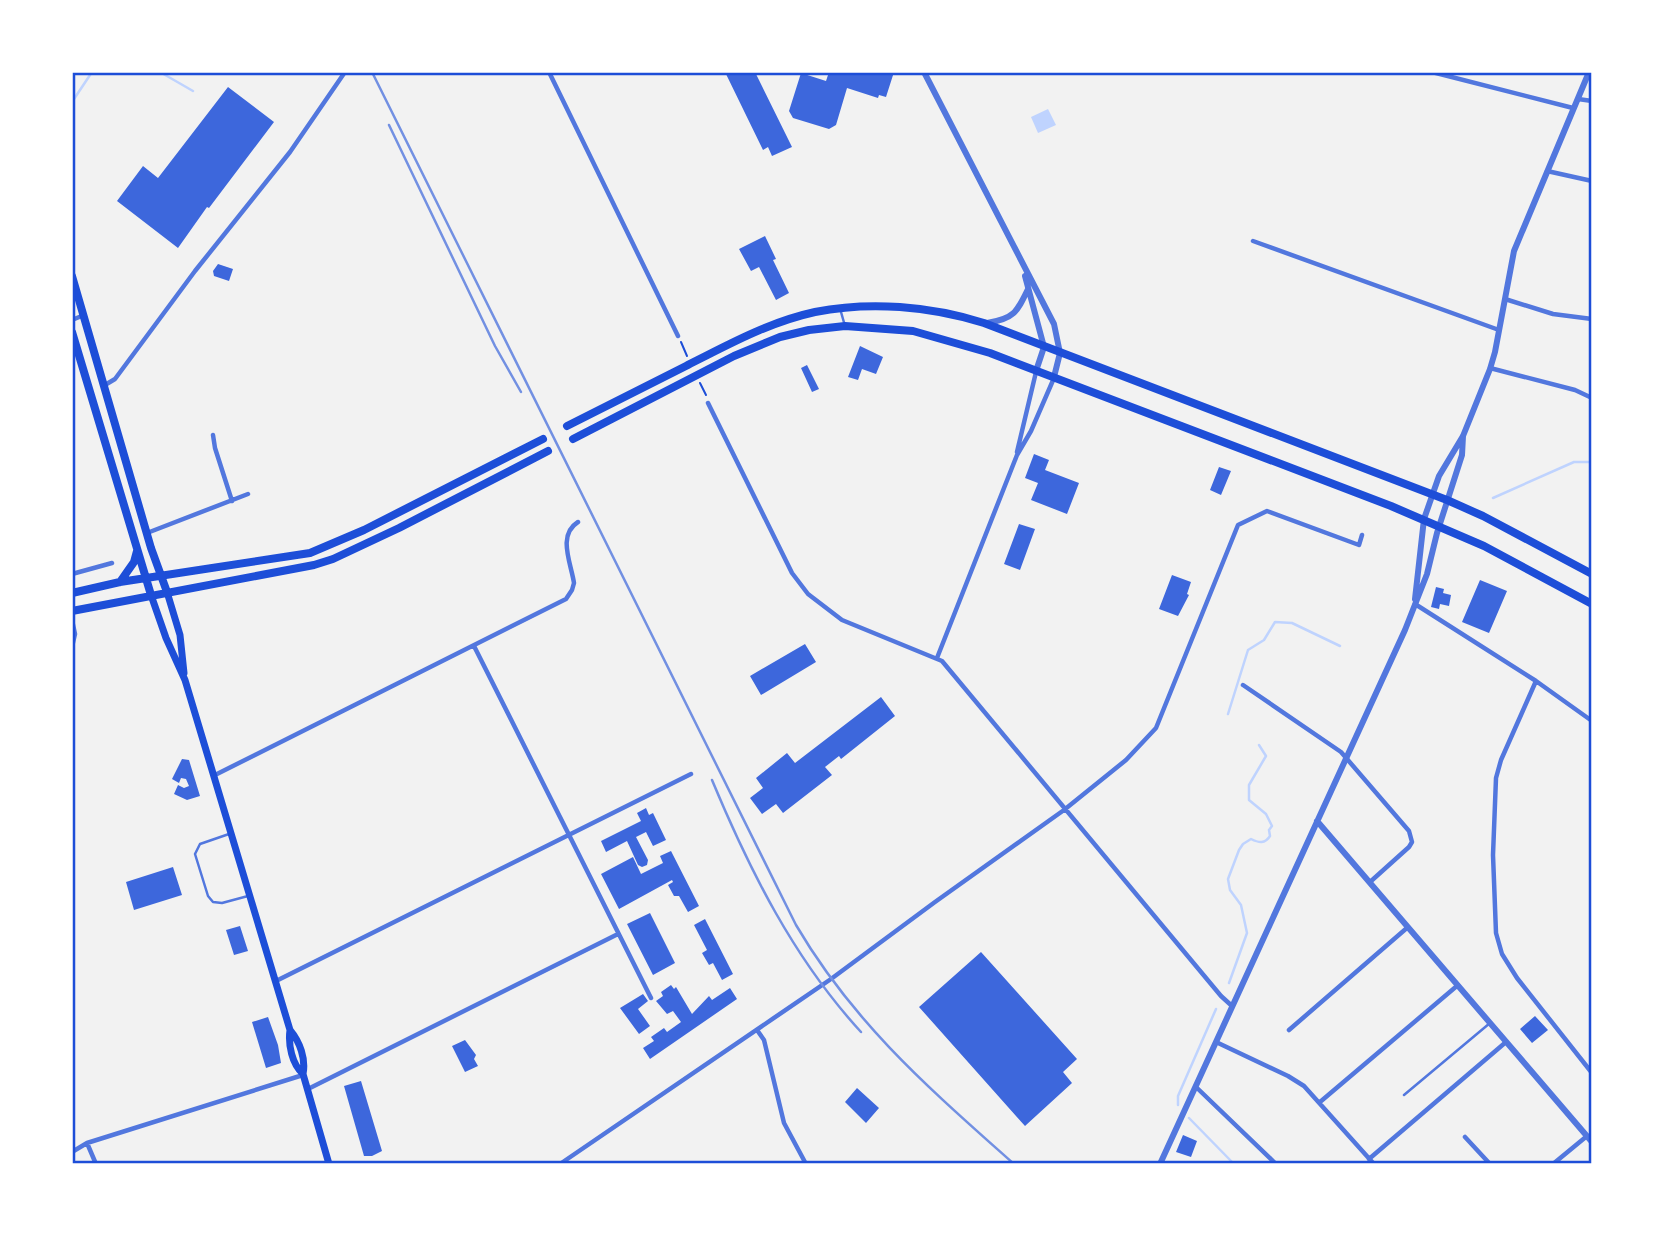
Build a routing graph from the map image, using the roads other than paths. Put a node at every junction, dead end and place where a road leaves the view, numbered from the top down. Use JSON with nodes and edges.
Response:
{"nodes":[{"id":1,"x":345,"y":72,"type":"edge"},
{"id":2,"x":548,"y":72,"type":"edge"},
{"id":3,"x":924,"y":72,"type":"edge"},
{"id":4,"x":1432,"y":72,"type":"edge"},
{"id":5,"x":1589,"y":72,"type":"edge"},
{"id":6,"x":1578,"y":99,"type":"junction"},
{"id":7,"x":1592,"y":101,"type":"edge"},
{"id":8,"x":1574,"y":108,"type":"junction"},
{"id":9,"x":1547,"y":171,"type":"junction"},
{"id":10,"x":1592,"y":181,"type":"edge"},
{"id":11,"x":1253,"y":241,"type":"dead end"},
{"id":12,"x":1024,"y":270,"type":"junction"},
{"id":13,"x":72,"y":276,"type":"edge"},
{"id":14,"x":1028,"y":289,"type":"junction"},
{"id":15,"x":1504,"y":299,"type":"junction"},
{"id":16,"x":841,"y":309,"type":"junction"},
{"id":17,"x":85,"y":314,"type":"junction"},
{"id":18,"x":1592,"y":319,"type":"edge"},
{"id":19,"x":72,"y":320,"type":"edge"},
{"id":20,"x":984,"y":323,"type":"junction"},
{"id":21,"x":845,"y":327,"type":"junction"},
{"id":22,"x":1499,"y":330,"type":"junction"},
{"id":23,"x":72,"y":332,"type":"edge"},
{"id":24,"x":678,"y":336,"type":"dead end"},
{"id":25,"x":1044,"y":347,"type":"junction"},
{"id":26,"x":1060,"y":353,"type":"junction"},
{"id":27,"x":1490,"y":368,"type":"junction"},
{"id":28,"x":1036,"y":371,"type":"junction"},
{"id":29,"x":1054,"y":377,"type":"junction"},
{"id":30,"x":105,"y":385,"type":"junction"},
{"id":31,"x":1592,"y":398,"type":"edge"},
{"id":32,"x":708,"y":403,"type":"dead end"},
{"id":33,"x":567,"y":426,"type":"dead end"},
{"id":34,"x":213,"y":435,"type":"dead end"},
{"id":35,"x":1463,"y":436,"type":"junction"},
{"id":36,"x":543,"y":439,"type":"dead end"},
{"id":37,"x":573,"y":439,"type":"dead end"},
{"id":38,"x":548,"y":451,"type":"dead end"},
{"id":39,"x":1017,"y":455,"type":"junction"},
{"id":40,"x":248,"y":494,"type":"dead end"},
{"id":41,"x":1432,"y":494,"type":"junction"},
{"id":42,"x":1447,"y":499,"type":"junction"},
{"id":43,"x":232,"y":501,"type":"junction"},
{"id":44,"x":1424,"y":519,"type":"junction"},
{"id":45,"x":578,"y":522,"type":"dead end"},
{"id":46,"x":1439,"y":525,"type":"junction"},
{"id":47,"x":147,"y":533,"type":"junction"},
{"id":48,"x":1362,"y":535,"type":"dead end"},
{"id":49,"x":138,"y":551,"type":"junction"},
{"id":50,"x":112,"y":563,"type":"dead end"},
{"id":51,"x":1592,"y":574,"type":"edge"},
{"id":52,"x":72,"y":575,"type":"edge"},
{"id":53,"x":161,"y":576,"type":"junction"},
{"id":54,"x":145,"y":578,"type":"junction"},
{"id":55,"x":120,"y":582,"type":"junction"},
{"id":56,"x":167,"y":592,"type":"junction"},
{"id":57,"x":72,"y":593,"type":"edge"},
{"id":58,"x":151,"y":595,"type":"junction"},
{"id":59,"x":1415,"y":604,"type":"junction"},
{"id":60,"x":1592,"y":604,"type":"edge"},
{"id":61,"x":72,"y":611,"type":"edge"},
{"id":62,"x":72,"y":620,"type":"edge"},
{"id":63,"x":474,"y":646,"type":"junction"},
{"id":64,"x":72,"y":647,"type":"edge"},
{"id":65,"x":937,"y":658,"type":"junction"},
{"id":66,"x":185,"y":680,"type":"junction"},
{"id":67,"x":1536,"y":681,"type":"junction"},
{"id":68,"x":1243,"y":685,"type":"dead end"},
{"id":69,"x":1592,"y":721,"type":"edge"},
{"id":70,"x":1346,"y":758,"type":"junction"},
{"id":71,"x":691,"y":774,"type":"dead end"},
{"id":72,"x":215,"y":775,"type":"junction"},
{"id":73,"x":1064,"y":810,"type":"junction"},
{"id":74,"x":1317,"y":821,"type":"junction"},
{"id":75,"x":232,"y":834,"type":"junction"},
{"id":76,"x":568,"y":836,"type":"junction"},
{"id":77,"x":1370,"y":882,"type":"junction"},
{"id":78,"x":251,"y":895,"type":"junction"},
{"id":79,"x":1408,"y":927,"type":"junction"},
{"id":80,"x":618,"y":934,"type":"junction"},
{"id":81,"x":276,"y":981,"type":"junction"},
{"id":82,"x":1458,"y":985,"type":"junction"},
{"id":83,"x":651,"y":998,"type":"dead end"},
{"id":84,"x":1232,"y":1006,"type":"junction"},
{"id":85,"x":1490,"y":1023,"type":"junction"},
{"id":86,"x":757,"y":1030,"type":"junction"},
{"id":87,"x":1289,"y":1030,"type":"dead end"},
{"id":88,"x":1215,"y":1042,"type":"junction"},
{"id":89,"x":1506,"y":1042,"type":"junction"},
{"id":90,"x":1592,"y":1073,"type":"edge"},
{"id":91,"x":303,"y":1074,"type":"junction"},
{"id":92,"x":1195,"y":1086,"type":"junction"},
{"id":93,"x":308,"y":1090,"type":"junction"},
{"id":94,"x":1404,"y":1095,"type":"dead end"},
{"id":95,"x":1320,"y":1102,"type":"junction"},
{"id":96,"x":1587,"y":1136,"type":"junction"},
{"id":97,"x":1465,"y":1137,"type":"dead end"},
{"id":98,"x":1592,"y":1142,"type":"edge"},
{"id":99,"x":87,"y":1143,"type":"junction"},
{"id":100,"x":72,"y":1152,"type":"edge"},
{"id":101,"x":1369,"y":1159,"type":"junction"},
{"id":102,"x":96,"y":1164,"type":"edge"},
{"id":103,"x":329,"y":1164,"type":"edge"},
{"id":104,"x":560,"y":1164,"type":"edge"},
{"id":105,"x":806,"y":1164,"type":"edge"},
{"id":106,"x":1160,"y":1164,"type":"edge"},
{"id":107,"x":1276,"y":1164,"type":"edge"},
{"id":108,"x":1374,"y":1164,"type":"edge"},
{"id":109,"x":1490,"y":1164,"type":"edge"},
{"id":110,"x":1553,"y":1164,"type":"edge"}],
"edges":[{"from":1,"to":30,"type":"street"},
{"from":2,"to":24,"type":"street"},
{"from":3,"to":12,"type":"street"},
{"from":4,"to":8,"type":"street"},
{"from":5,"to":6,"type":"street"},
{"from":6,"to":7,"type":"street"},
{"from":6,"to":8,"type":"street"},
{"from":8,"to":9,"type":"street"},
{"from":9,"to":10,"type":"street"},
{"from":9,"to":15,"type":"street"},
{"from":11,"to":22,"type":"street"},
{"from":12,"to":14,"type":"street"},
{"from":12,"to":26,"type":"street"},
{"from":13,"to":17,"type":"main road"},
{"from":14,"to":20,"type":"street"},
{"from":14,"to":25,"type":"street"},
{"from":15,"to":18,"type":"street"},
{"from":15,"to":22,"type":"street"},
{"from":16,"to":20,"type":"main road"},
{"from":16,"to":21,"type":"lane"},
{"from":16,"to":33,"type":"main road"},
{"from":17,"to":19,"type":"street"},
{"from":17,"to":30,"type":"main road"},
{"from":20,"to":25,"type":"main road"},
{"from":21,"to":28,"type":"main road"},
{"from":21,"to":37,"type":"main road"},
{"from":22,"to":27,"type":"street"},
{"from":23,"to":49,"type":"main road"},
{"from":25,"to":26,"type":"main road"},
{"from":25,"to":28,"type":"street"},
{"from":26,"to":29,"type":"street"},
{"from":26,"to":41,"type":"main road"},
{"from":27,"to":31,"type":"street"},
{"from":27,"to":35,"type":"street"},
{"from":28,"to":29,"type":"main road"},
{"from":28,"to":39,"type":"street"},
{"from":29,"to":39,"type":"street"},
{"from":29,"to":44,"type":"main road"},
{"from":30,"to":47,"type":"main road"},
{"from":32,"to":65,"type":"street"},
{"from":34,"to":43,"type":"street"},
{"from":35,"to":41,"type":"street"},
{"from":35,"to":42,"type":"street"},
{"from":36,"to":53,"type":"main road"},
{"from":38,"to":56,"type":"main road"},
{"from":39,"to":65,"type":"street"},
{"from":40,"to":43,"type":"street"},
{"from":41,"to":42,"type":"main road"},
{"from":41,"to":44,"type":"street"},
{"from":42,"to":46,"type":"street"},
{"from":42,"to":51,"type":"main road"},
{"from":43,"to":47,"type":"street"},
{"from":44,"to":46,"type":"main road"},
{"from":44,"to":59,"type":"street"},
{"from":45,"to":63,"type":"street"},
{"from":46,"to":59,"type":"street"},
{"from":46,"to":60,"type":"main road"},
{"from":47,"to":53,"type":"main road"},
{"from":48,"to":73,"type":"street"},
{"from":49,"to":54,"type":"main road"},
{"from":49,"to":55,"type":"main road"},
{"from":50,"to":52,"type":"street"},
{"from":53,"to":54,"type":"main road"},
{"from":53,"to":56,"type":"main road"},
{"from":54,"to":55,"type":"main road"},
{"from":54,"to":58,"type":"main road"},
{"from":55,"to":57,"type":"main road"},
{"from":56,"to":58,"type":"main road"},
{"from":56,"to":66,"type":"main road"},
{"from":58,"to":61,"type":"main road"},
{"from":58,"to":66,"type":"main road"},
{"from":59,"to":67,"type":"street"},
{"from":59,"to":70,"type":"street"},
{"from":62,"to":64,"type":"street"},
{"from":63,"to":72,"type":"street"},
{"from":63,"to":76,"type":"street"},
{"from":65,"to":73,"type":"street"},
{"from":66,"to":72,"type":"main road"},
{"from":67,"to":69,"type":"street"},
{"from":67,"to":90,"type":"street"},
{"from":68,"to":70,"type":"street"},
{"from":70,"to":74,"type":"street"},
{"from":70,"to":77,"type":"street"},
{"from":71,"to":76,"type":"street"},
{"from":72,"to":75,"type":"main road"},
{"from":73,"to":84,"type":"street"},
{"from":73,"to":86,"type":"street"},
{"from":74,"to":77,"type":"street"},
{"from":74,"to":84,"type":"street"},
{"from":75,"to":78,"type":"main road"},
{"from":75,"to":78,"type":"lane"},
{"from":76,"to":80,"type":"street"},
{"from":76,"to":81,"type":"street"},
{"from":77,"to":79,"type":"street"},
{"from":78,"to":81,"type":"main road"},
{"from":79,"to":82,"type":"street"},
{"from":79,"to":87,"type":"street"},
{"from":80,"to":83,"type":"street"},
{"from":80,"to":93,"type":"street"},
{"from":81,"to":91,"type":"main road"},
{"from":82,"to":85,"type":"street"},
{"from":82,"to":95,"type":"street"},
{"from":84,"to":88,"type":"street"},
{"from":85,"to":89,"type":"street"},
{"from":85,"to":94,"type":"lane"},
{"from":86,"to":104,"type":"street"},
{"from":86,"to":105,"type":"street"},
{"from":88,"to":92,"type":"street"},
{"from":88,"to":95,"type":"street"},
{"from":89,"to":96,"type":"street"},
{"from":89,"to":101,"type":"street"},
{"from":91,"to":93,"type":"main road"},
{"from":91,"to":99,"type":"street"},
{"from":92,"to":106,"type":"street"},
{"from":92,"to":107,"type":"street"},
{"from":93,"to":103,"type":"main road"},
{"from":95,"to":101,"type":"street"},
{"from":96,"to":98,"type":"street"},
{"from":96,"to":110,"type":"street"},
{"from":97,"to":109,"type":"street"},
{"from":99,"to":100,"type":"street"},
{"from":99,"to":102,"type":"street"},
{"from":101,"to":108,"type":"street"}]}
